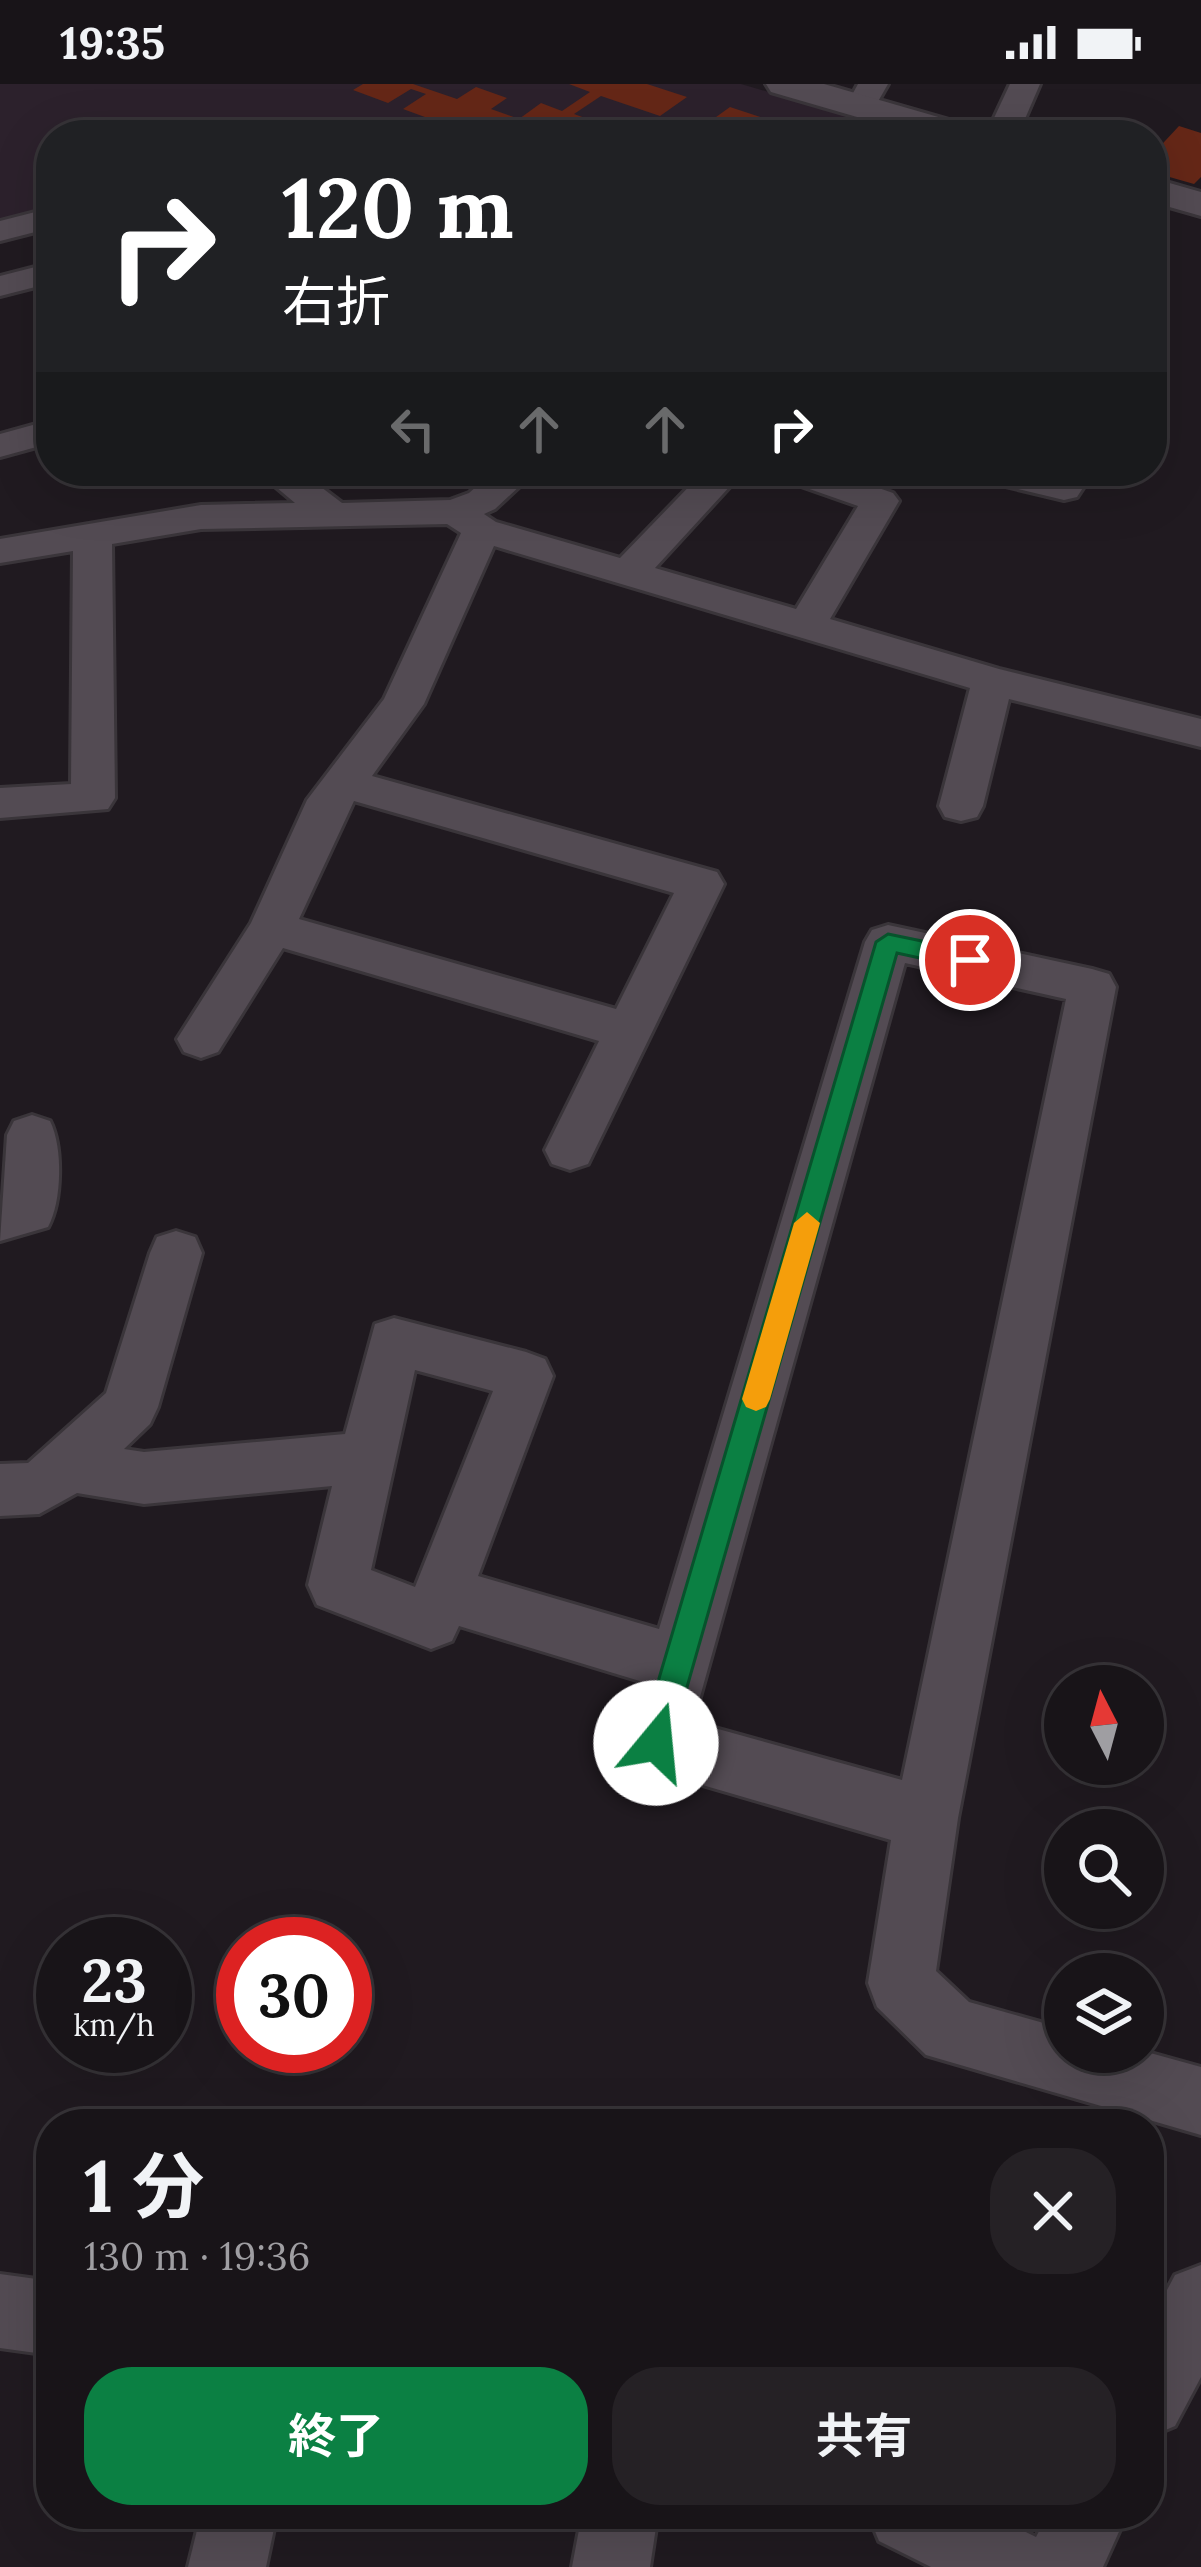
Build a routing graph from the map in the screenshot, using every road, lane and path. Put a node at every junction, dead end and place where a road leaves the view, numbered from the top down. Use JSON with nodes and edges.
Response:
{"nodes":[{"id":1,"x":784,"y":84,"type":"edge"},
{"id":2,"x":1025,"y":84,"type":"edge"},
{"id":3,"x":867,"y":95,"type":"edge"},
{"id":4,"x":914,"y":120,"type":"edge"},
{"id":5,"x":1009,"y":120,"type":"edge"},
{"id":6,"x":1167,"y":194,"type":"edge"},
{"id":7,"x":1201,"y":204,"type":"edge"},
{"id":8,"x":36,"y":222,"type":"edge"},
{"id":9,"x":0,"y":231,"type":"edge"},
{"id":10,"x":36,"y":435,"type":"edge"},
{"id":11,"x":0,"y":446,"type":"edge"},
{"id":12,"x":296,"y":486,"type":"edge"},
{"id":13,"x":500,"y":486,"type":"edge"},
{"id":14,"x":710,"y":486,"type":"edge"},
{"id":15,"x":837,"y":486,"type":"edge"},
{"id":16,"x":334,"y":514,"type":"junction"},
{"id":17,"x":468,"y":521,"type":"junction"},
{"id":18,"x":92,"y":536,"type":"junction"},
{"id":19,"x":0,"y":551,"type":"edge"},
{"id":20,"x":631,"y":570,"type":"junction"},
{"id":21,"x":807,"y":624,"type":"junction"},
{"id":22,"x":993,"y":681,"type":"junction"},
{"id":23,"x":1200,"y":731,"type":"edge"},
{"id":24,"x":344,"y":784,"type":"junction"},
{"id":25,"x":0,"y":803,"type":"edge"},
{"id":26,"x":962,"y":806,"type":"dead end"},
{"id":27,"x":272,"y":928,"type":"junction"},
{"id":28,"x":629,"y":1031,"type":"junction"},
{"id":29,"x":201,"y":1039,"type":"dead end"},
{"id":30,"x":32,"y":1135,"type":"dead end"},
{"id":31,"x":570,"y":1150,"type":"dead end"},
{"id":32,"x":0,"y":1220,"type":"edge"},
{"id":33,"x":176,"y":1252,"type":"dead end"},
{"id":34,"x":365,"y":1456,"type":"junction"},
{"id":35,"x":68,"y":1466,"type":"junction"},
{"id":36,"x":0,"y":1490,"type":"edge"},
{"id":37,"x":443,"y":1593,"type":"junction"},
{"id":38,"x":679,"y":1664,"type":"junction"},
{"id":39,"x":926,"y":1818,"type":"junction"},
{"id":40,"x":1201,"y":2101,"type":"edge"},
{"id":41,"x":1201,"y":2301,"type":"edge"},
{"id":42,"x":0,"y":2311,"type":"edge"},
{"id":43,"x":36,"y":2316,"type":"edge"},
{"id":44,"x":1164,"y":2371,"type":"edge"},
{"id":45,"x":236,"y":2529,"type":"edge"},
{"id":46,"x":617,"y":2529,"type":"edge"},
{"id":47,"x":937,"y":2529,"type":"edge"},
{"id":48,"x":1082,"y":2529,"type":"edge"},
{"id":49,"x":227,"y":2567,"type":"edge"},
{"id":50,"x":611,"y":2567,"type":"edge"},
{"id":51,"x":1014,"y":2567,"type":"edge"},
{"id":52,"x":1062,"y":2567,"type":"edge"}],
"edges":[{"from":1,"to":3,"type":"main road"},
{"from":2,"to":5,"type":"street"},
{"from":3,"to":4,"type":"main road"},
{"from":6,"to":7,"type":"main road"},
{"from":8,"to":9,"type":"street"},
{"from":10,"to":11,"type":"street"},
{"from":12,"to":16,"type":"street"},
{"from":13,"to":17,"type":"street"},
{"from":14,"to":20,"type":"street"},
{"from":15,"to":21,"type":"street"},
{"from":16,"to":17,"type":"street"},
{"from":16,"to":18,"type":"street"},
{"from":17,"to":20,"type":"street"},
{"from":17,"to":24,"type":"street"},
{"from":18,"to":19,"type":"street"},
{"from":18,"to":25,"type":"street"},
{"from":20,"to":21,"type":"street"},
{"from":21,"to":22,"type":"street"},
{"from":22,"to":23,"type":"street"},
{"from":22,"to":26,"type":"street"},
{"from":24,"to":27,"type":"street"},
{"from":24,"to":28,"type":"street"},
{"from":27,"to":28,"type":"street"},
{"from":27,"to":29,"type":"street"},
{"from":28,"to":31,"type":"street"},
{"from":30,"to":32,"type":"street"},
{"from":33,"to":35,"type":"street"},
{"from":34,"to":35,"type":"street"},
{"from":34,"to":37,"type":"street"},
{"from":34,"to":37,"type":"street"},
{"from":35,"to":36,"type":"street"},
{"from":37,"to":38,"type":"street"},
{"from":38,"to":39,"type":"street"},
{"from":38,"to":39,"type":"street"},
{"from":39,"to":40,"type":"street"},
{"from":41,"to":44,"type":"street"},
{"from":42,"to":43,"type":"street"},
{"from":45,"to":49,"type":"street"},
{"from":46,"to":50,"type":"street"},
{"from":47,"to":51,"type":"street"},
{"from":48,"to":52,"type":"street"}]}
